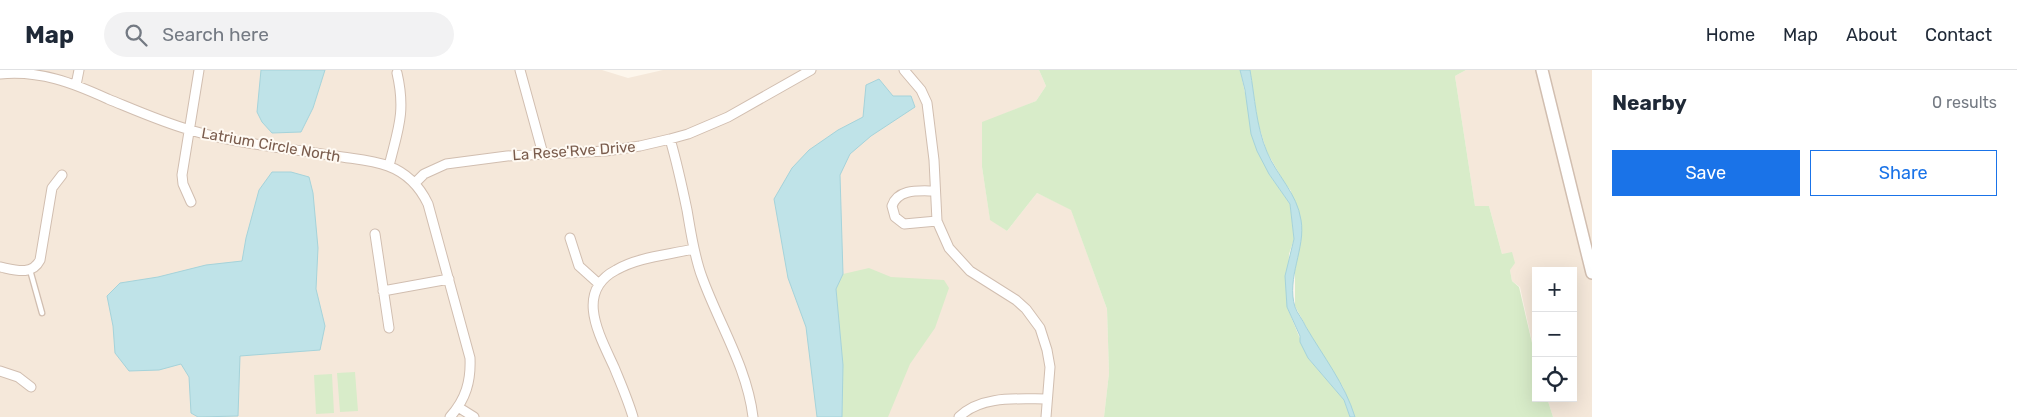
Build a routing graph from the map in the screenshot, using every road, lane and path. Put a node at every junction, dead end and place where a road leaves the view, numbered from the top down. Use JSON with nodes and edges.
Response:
{"nodes":[{"id":1,"x":78,"y":70,"type":"edge"},
{"id":2,"x":198,"y":70,"type":"edge"},
{"id":3,"x":520,"y":70,"type":"edge"},
{"id":4,"x":810,"y":70,"type":"edge"},
{"id":5,"x":905,"y":70,"type":"edge"},
{"id":6,"x":1542,"y":70,"type":"edge"},
{"id":7,"x":397,"y":73,"type":"dead end"},
{"id":8,"x":0,"y":74,"type":"edge"},
{"id":9,"x":795,"y":74,"type":"edge"},
{"id":10,"x":76,"y":85,"type":"junction"},
{"id":11,"x":189,"y":130,"type":"junction"},
{"id":12,"x":670,"y":139,"type":"junction"},
{"id":13,"x":543,"y":154,"type":"junction"},
{"id":14,"x":389,"y":166,"type":"junction"},
{"id":15,"x":62,"y":175,"type":"dead end"},
{"id":16,"x":415,"y":183,"type":"junction"},
{"id":17,"x":935,"y":191,"type":"junction"},
{"id":18,"x":191,"y":202,"type":"dead end"},
{"id":19,"x":937,"y":220,"type":"junction"},
{"id":20,"x":375,"y":234,"type":"dead end"},
{"id":21,"x":570,"y":238,"type":"dead end"},
{"id":22,"x":693,"y":250,"type":"junction"},
{"id":23,"x":0,"y":267,"type":"edge"},
{"id":24,"x":30,"y":270,"type":"junction"},
{"id":25,"x":1592,"y":273,"type":"edge"},
{"id":26,"x":450,"y":279,"type":"junction"},
{"id":27,"x":599,"y":284,"type":"junction"},
{"id":28,"x":383,"y":291,"type":"junction"},
{"id":29,"x":42,"y":313,"type":"dead end"},
{"id":30,"x":389,"y":328,"type":"dead end"},
{"id":31,"x":0,"y":371,"type":"edge"},
{"id":32,"x":31,"y":387,"type":"dead end"},
{"id":33,"x":1047,"y":399,"type":"junction"},
{"id":34,"x":458,"y":407,"type":"junction"},
{"id":35,"x":450,"y":417,"type":"edge"},
{"id":36,"x":474,"y":417,"type":"edge"},
{"id":37,"x":633,"y":417,"type":"edge"},
{"id":38,"x":753,"y":417,"type":"edge"},
{"id":39,"x":959,"y":417,"type":"edge"},
{"id":40,"x":1046,"y":417,"type":"edge"}],
"edges":[{"from":1,"to":10,"type":"street"},
{"from":2,"to":11,"type":"street"},
{"from":3,"to":13,"type":"street"},
{"from":4,"to":9,"type":"street","name":"La Rese'Rve Drive"},
{"from":5,"to":17,"type":"street"},
{"from":6,"to":25,"type":"street"},
{"from":7,"to":14,"type":"street"},
{"from":8,"to":10,"type":"street","name":"Latrium Circle North"},
{"from":9,"to":12,"type":"street","name":"La Rese'Rve Drive"},
{"from":10,"to":11,"type":"street","name":"Latrium Circle North"},
{"from":11,"to":14,"type":"street","name":"Latrium Circle North"},
{"from":11,"to":18,"type":"street"},
{"from":12,"to":13,"type":"street","name":"La Rese'Rve Drive"},
{"from":12,"to":22,"type":"street"},
{"from":13,"to":16,"type":"street","name":"La Rese'Rve Drive"},
{"from":14,"to":16,"type":"street","name":"Latrium Circle North"},
{"from":15,"to":24,"type":"street"},
{"from":16,"to":26,"type":"street","name":"Latrium Circle North"},
{"from":17,"to":19,"type":"street"},
{"from":17,"to":19,"type":"street"},
{"from":19,"to":33,"type":"street"},
{"from":20,"to":28,"type":"street"},
{"from":21,"to":27,"type":"street"},
{"from":22,"to":27,"type":"street"},
{"from":22,"to":38,"type":"street"},
{"from":23,"to":24,"type":"street"},
{"from":24,"to":29,"type":"lane"},
{"from":26,"to":28,"type":"street"},
{"from":26,"to":34,"type":"street","name":"Latrium Circle North"},
{"from":27,"to":37,"type":"street"},
{"from":28,"to":30,"type":"street"},
{"from":31,"to":32,"type":"street"},
{"from":33,"to":39,"type":"street"},
{"from":33,"to":40,"type":"street"},
{"from":34,"to":35,"type":"street","name":"Latrium Circle North"},
{"from":34,"to":36,"type":"street"}]}
